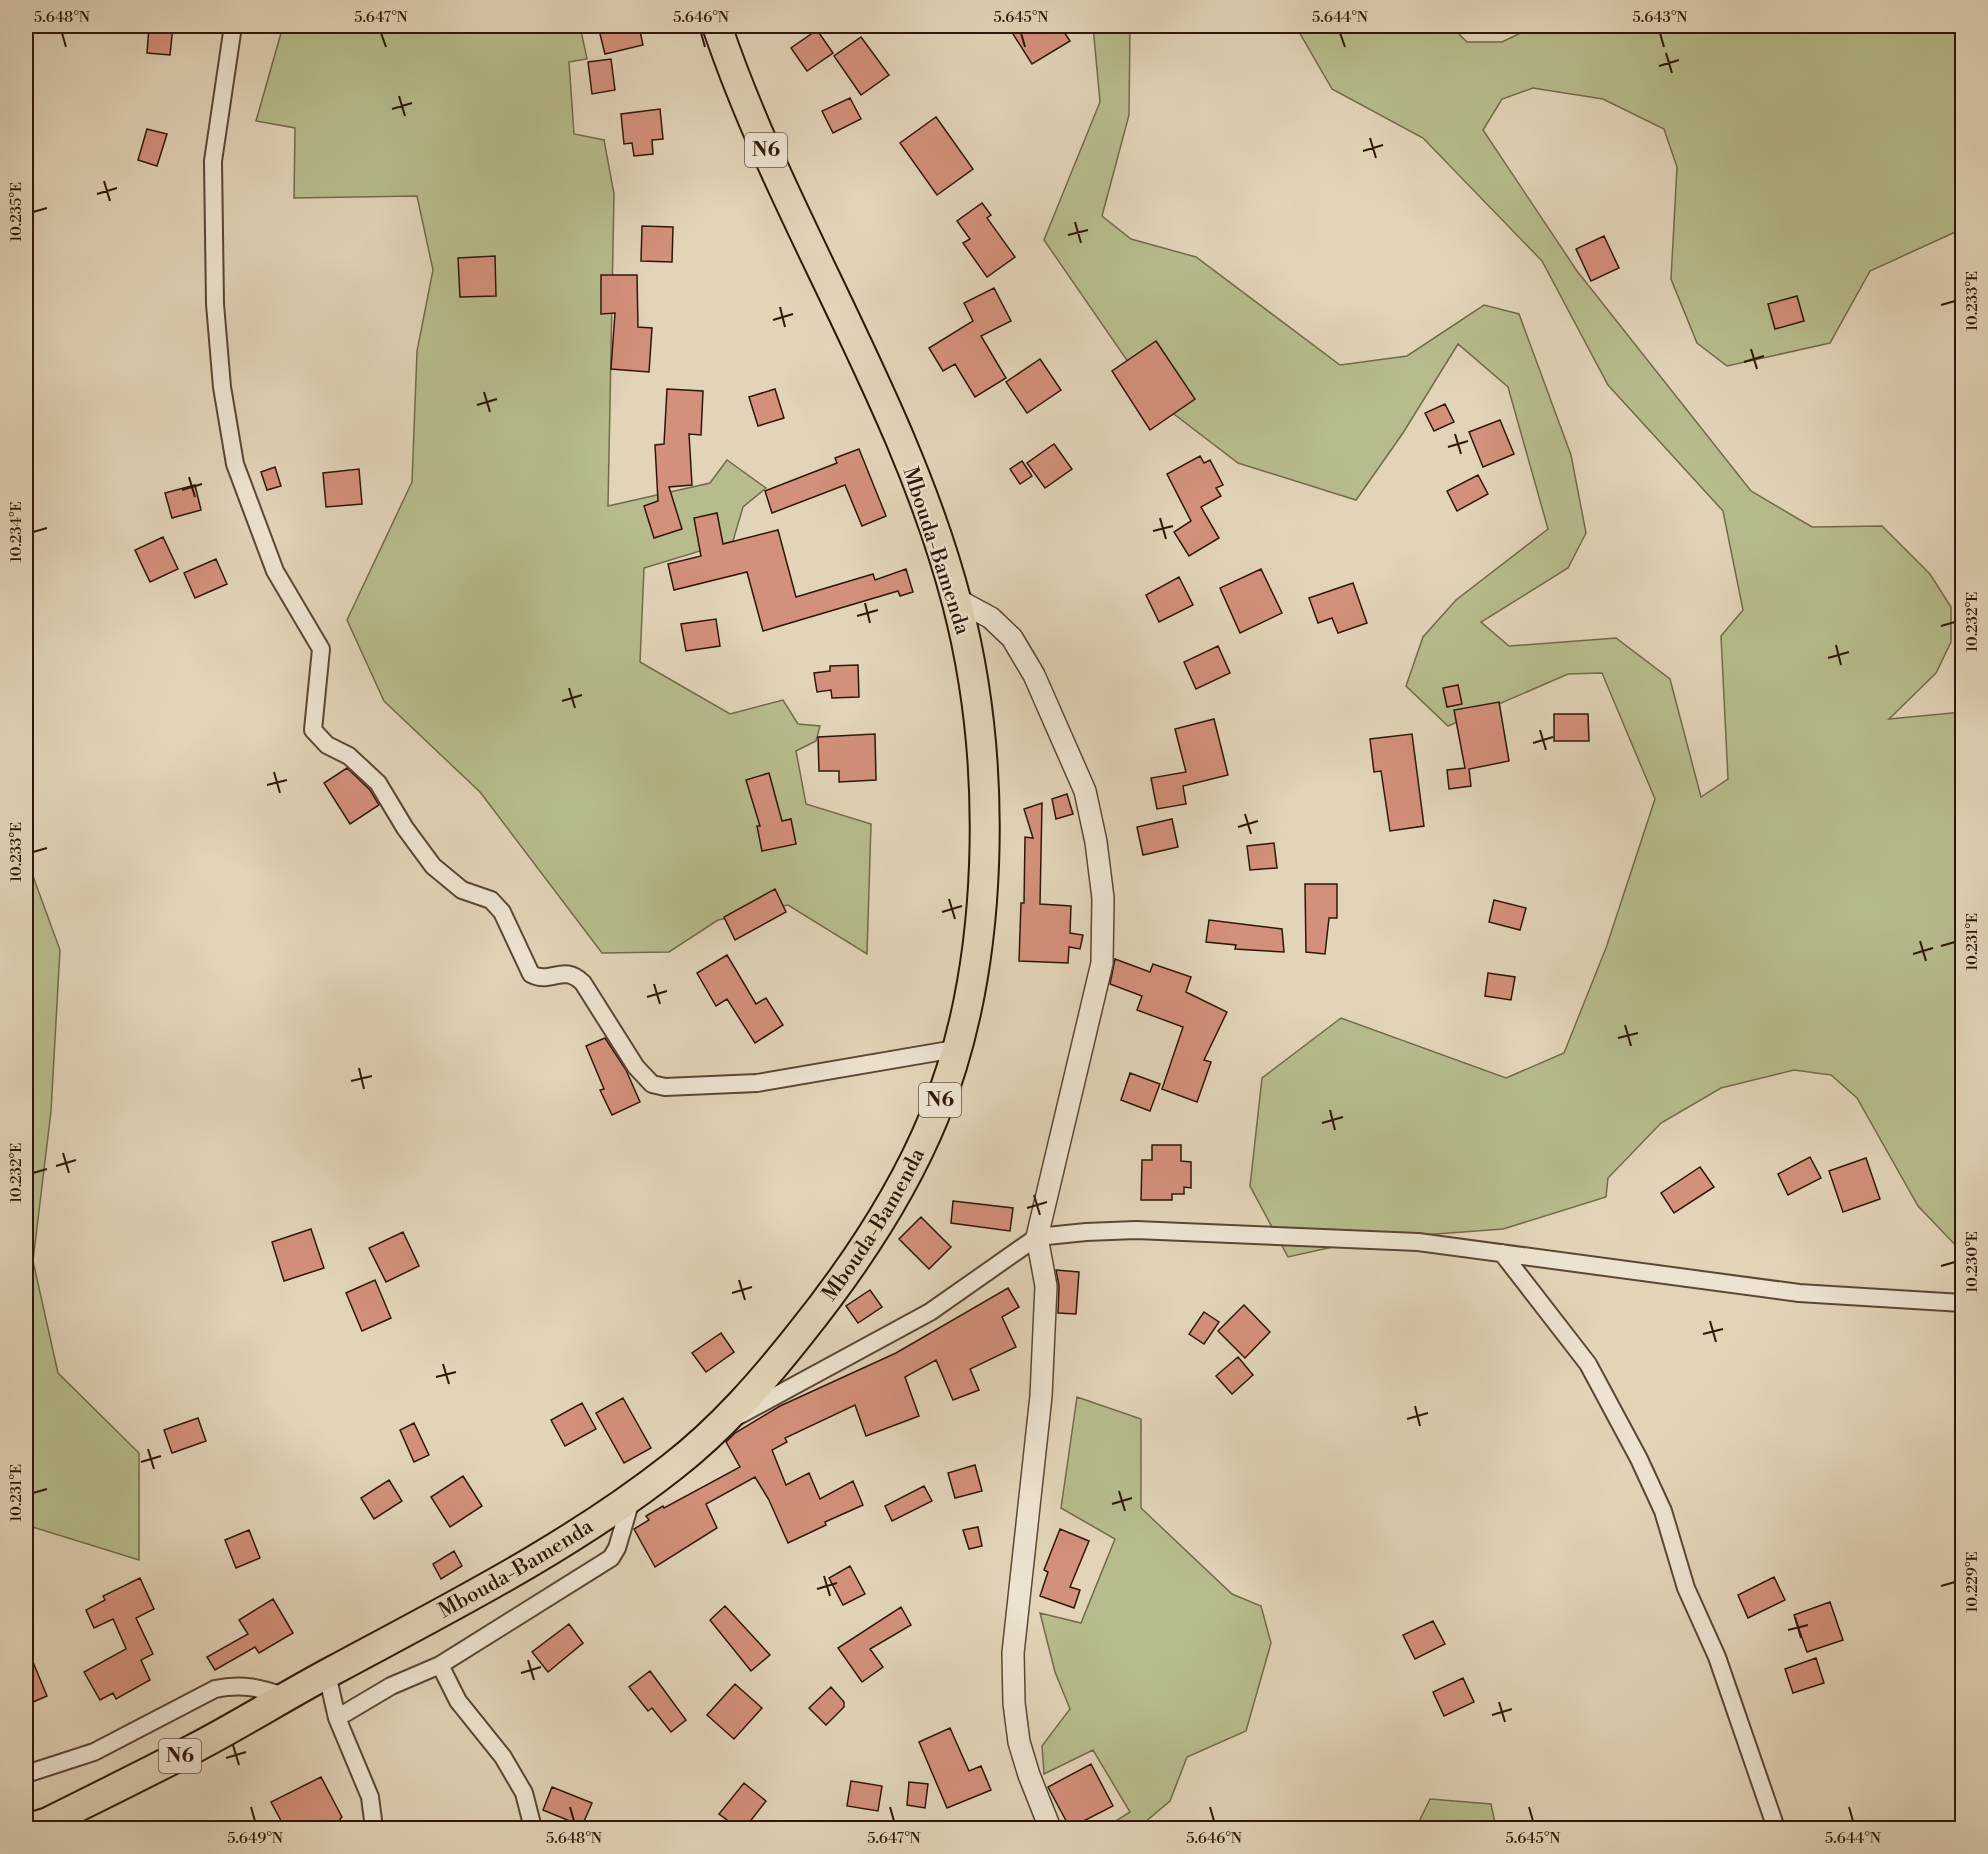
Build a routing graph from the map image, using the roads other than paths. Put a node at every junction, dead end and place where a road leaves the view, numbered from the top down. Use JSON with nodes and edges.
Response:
{"nodes":[{"id":1,"x":233,"y":26,"type":"edge"},
{"id":2,"x":717,"y":26,"type":"edge"},
{"id":3,"x":956,"y":599,"type":"junction"},
{"id":4,"x":955,"y":1049,"type":"junction"},
{"id":5,"x":1037,"y":1237,"type":"junction"},
{"id":6,"x":1502,"y":1253,"type":"junction"},
{"id":7,"x":1962,"y":1304,"type":"edge"},
{"id":8,"x":720,"y":1426,"type":"junction"},
{"id":9,"x":633,"y":1496,"type":"junction"},
{"id":10,"x":440,"y":1665,"type":"junction"},
{"id":11,"x":327,"y":1674,"type":"junction"},
{"id":12,"x":287,"y":1696,"type":"junction"},
{"id":13,"x":337,"y":1718,"type":"junction"},
{"id":14,"x":26,"y":1774,"type":"edge"},
{"id":15,"x":29,"y":1828,"type":"edge"},
{"id":16,"x":374,"y":1828,"type":"edge"},
{"id":17,"x":533,"y":1828,"type":"edge"},
{"id":18,"x":1050,"y":1828,"type":"edge"},
{"id":19,"x":1776,"y":1828,"type":"edge"}],
"edges":[{"from":1,"to":4,"type":"street"},
{"from":2,"to":3,"type":"highway","name":"Mbouda-Bamenda","number":"N6"},
{"from":3,"to":4,"type":"highway","name":"Mbouda-Bamenda","number":"N6"},
{"from":3,"to":5,"type":"street"},
{"from":4,"to":8,"type":"highway","name":"Mbouda-Bamenda","number":"N6"},
{"from":5,"to":6,"type":"street"},
{"from":5,"to":8,"type":"street"},
{"from":5,"to":18,"type":"street"},
{"from":6,"to":7,"type":"street"},
{"from":6,"to":19,"type":"street"},
{"from":8,"to":9,"type":"highway","name":"Mbouda-Bamenda","number":"N6"},
{"from":9,"to":10,"type":"street"},
{"from":9,"to":11,"type":"highway","name":"Mbouda-Bamenda","number":"N6"},
{"from":10,"to":13,"type":"street"},
{"from":10,"to":17,"type":"street"},
{"from":11,"to":12,"type":"highway","name":"Mbouda-Bamenda","number":"N6"},
{"from":11,"to":13,"type":"street"},
{"from":12,"to":14,"type":"street"},
{"from":12,"to":15,"type":"highway","name":"Mbouda-Bamenda","number":"N6"},
{"from":13,"to":16,"type":"street"}]}
